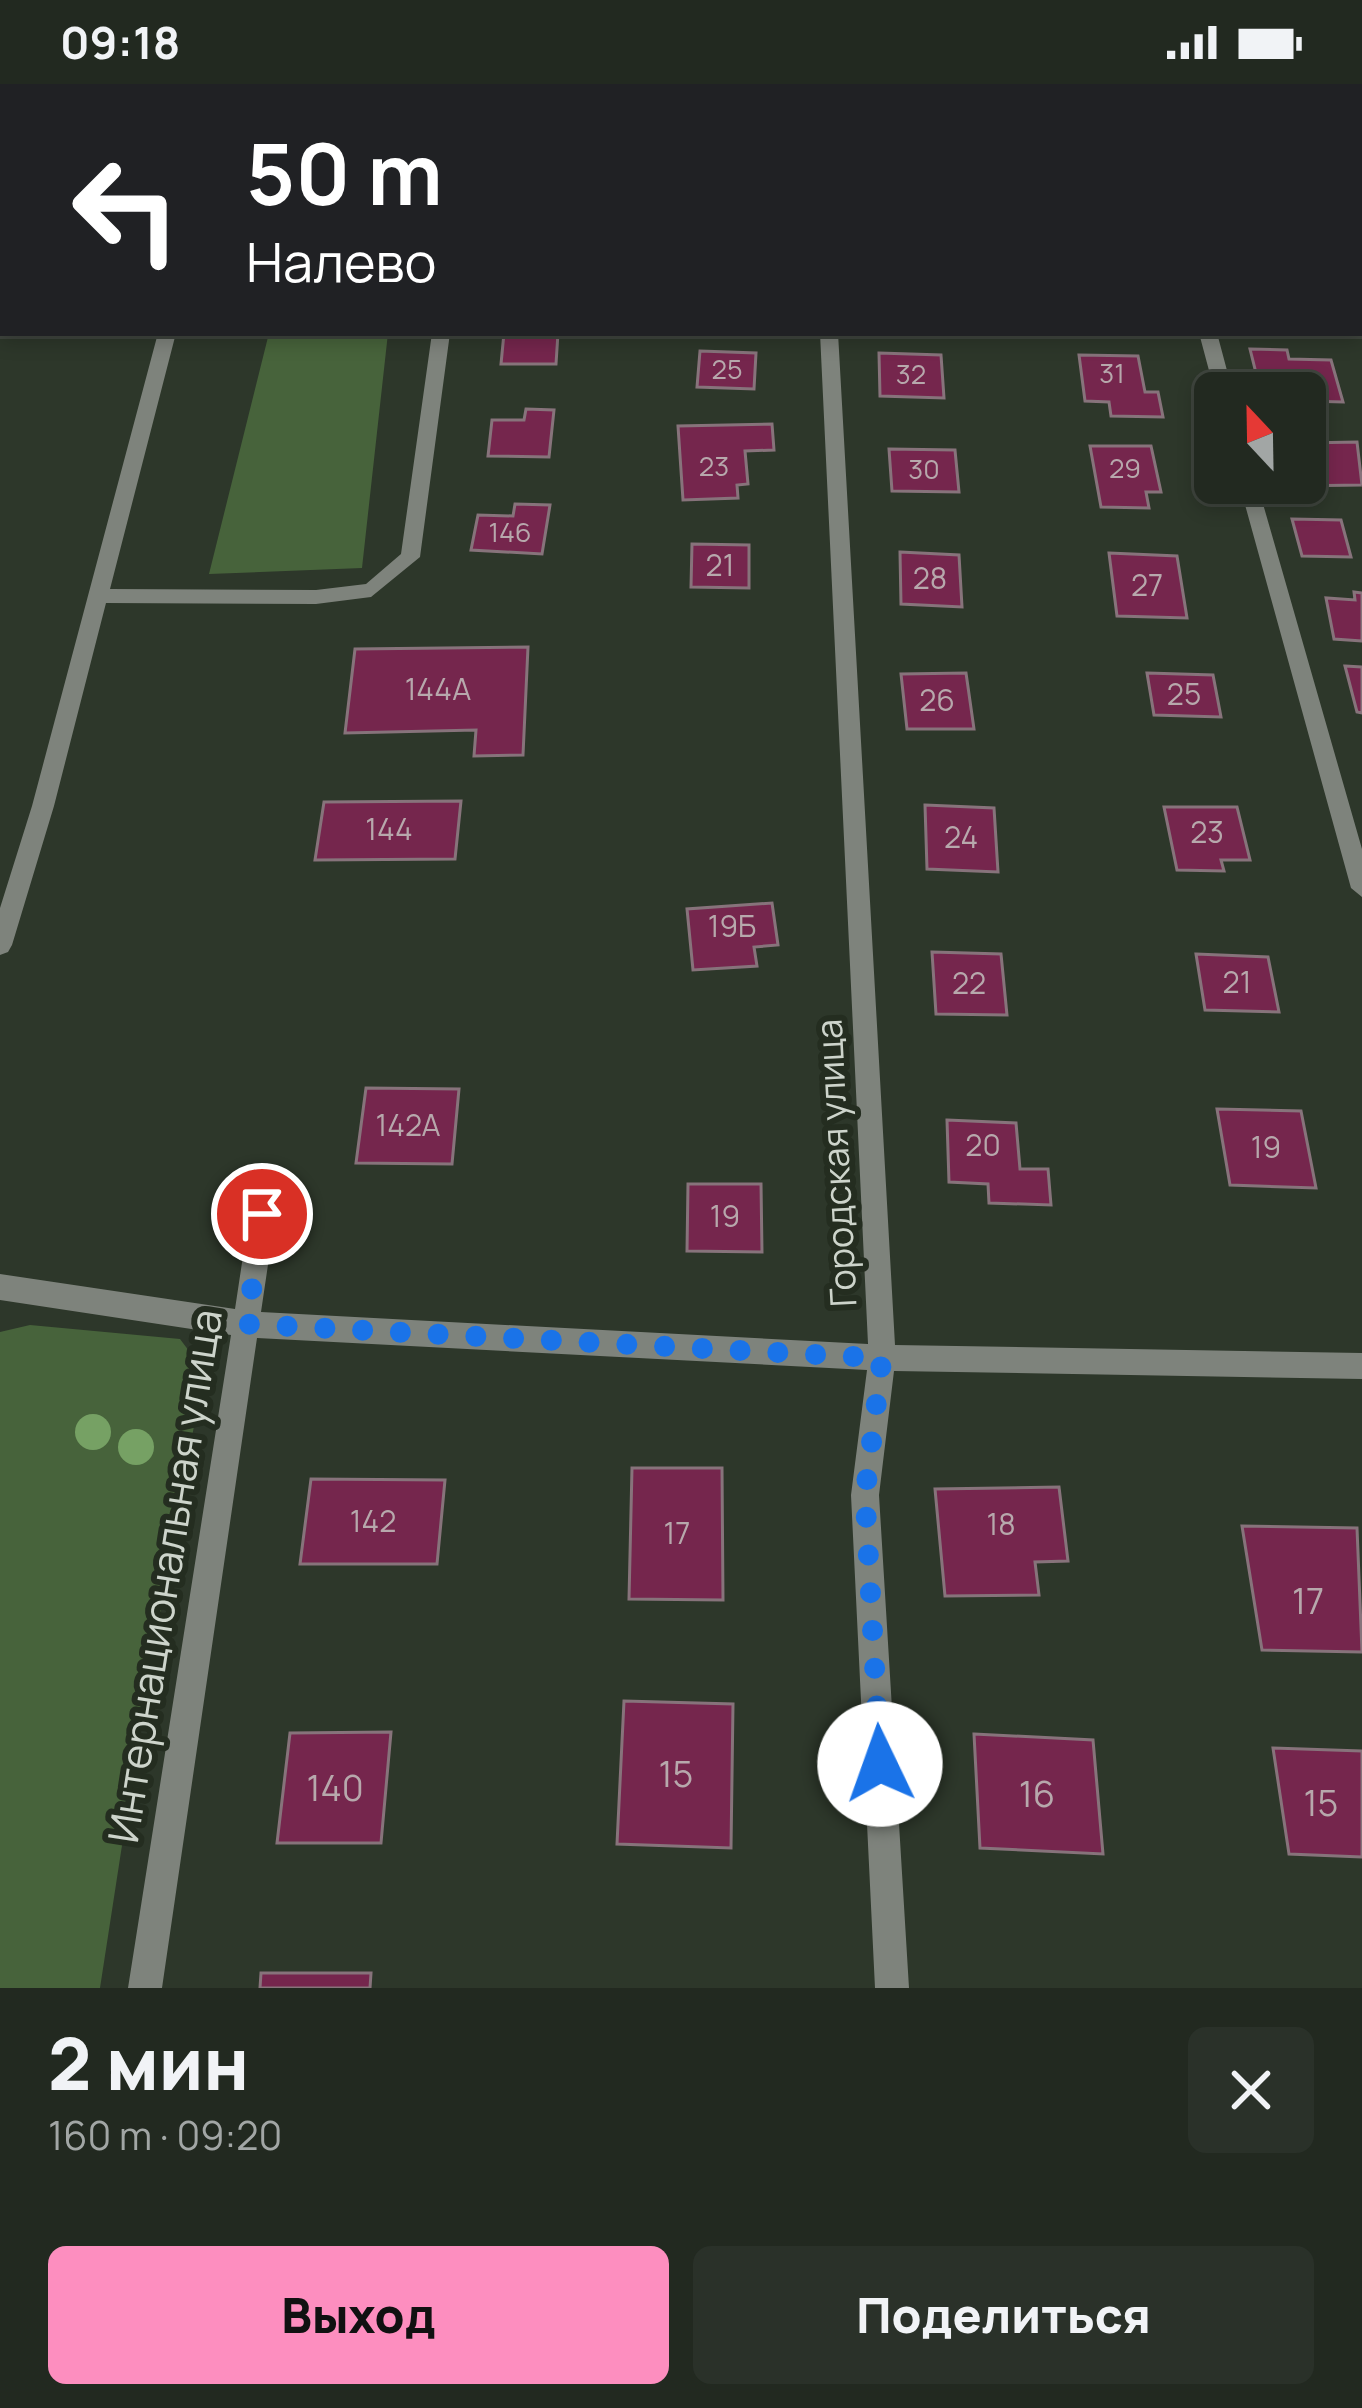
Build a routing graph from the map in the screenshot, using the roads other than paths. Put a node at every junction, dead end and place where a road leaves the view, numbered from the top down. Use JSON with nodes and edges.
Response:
{"nodes":[{"id":1,"x":166,"y":336,"type":"edge"},
{"id":2,"x":441,"y":336,"type":"edge"},
{"id":3,"x":829,"y":336,"type":"edge"},
{"id":4,"x":1209,"y":336,"type":"edge"},
{"id":5,"x":1218,"y":372,"type":"edge"},
{"id":6,"x":1254,"y":504,"type":"edge"},
{"id":7,"x":94,"y":596,"type":"junction"},
{"id":8,"x":1362,"y":888,"type":"edge"},
{"id":9,"x":0,"y":945,"type":"edge"},
{"id":10,"x":268,"y":1177,"type":"dead end"},
{"id":11,"x":0,"y":1287,"type":"edge"},
{"id":12,"x":247,"y":1324,"type":"junction"},
{"id":13,"x":882,"y":1358,"type":"junction"},
{"id":14,"x":1362,"y":1366,"type":"edge"},
{"id":15,"x":145,"y":1988,"type":"edge"},
{"id":16,"x":892,"y":1988,"type":"edge"}],
"edges":[{"from":1,"to":7,"type":"street"},
{"from":2,"to":7,"type":"street"},
{"from":3,"to":13,"type":"street","name":"Городская улица"},
{"from":4,"to":5,"type":"street"},
{"from":6,"to":8,"type":"street"},
{"from":7,"to":9,"type":"street"},
{"from":10,"to":12,"type":"street","name":"Интернациональная улица"},
{"from":11,"to":12,"type":"street"},
{"from":12,"to":13,"type":"street"},
{"from":12,"to":15,"type":"street","name":"Интернациональная улица"},
{"from":13,"to":14,"type":"street"},
{"from":13,"to":16,"type":"street","name":"Городская улица"}]}
